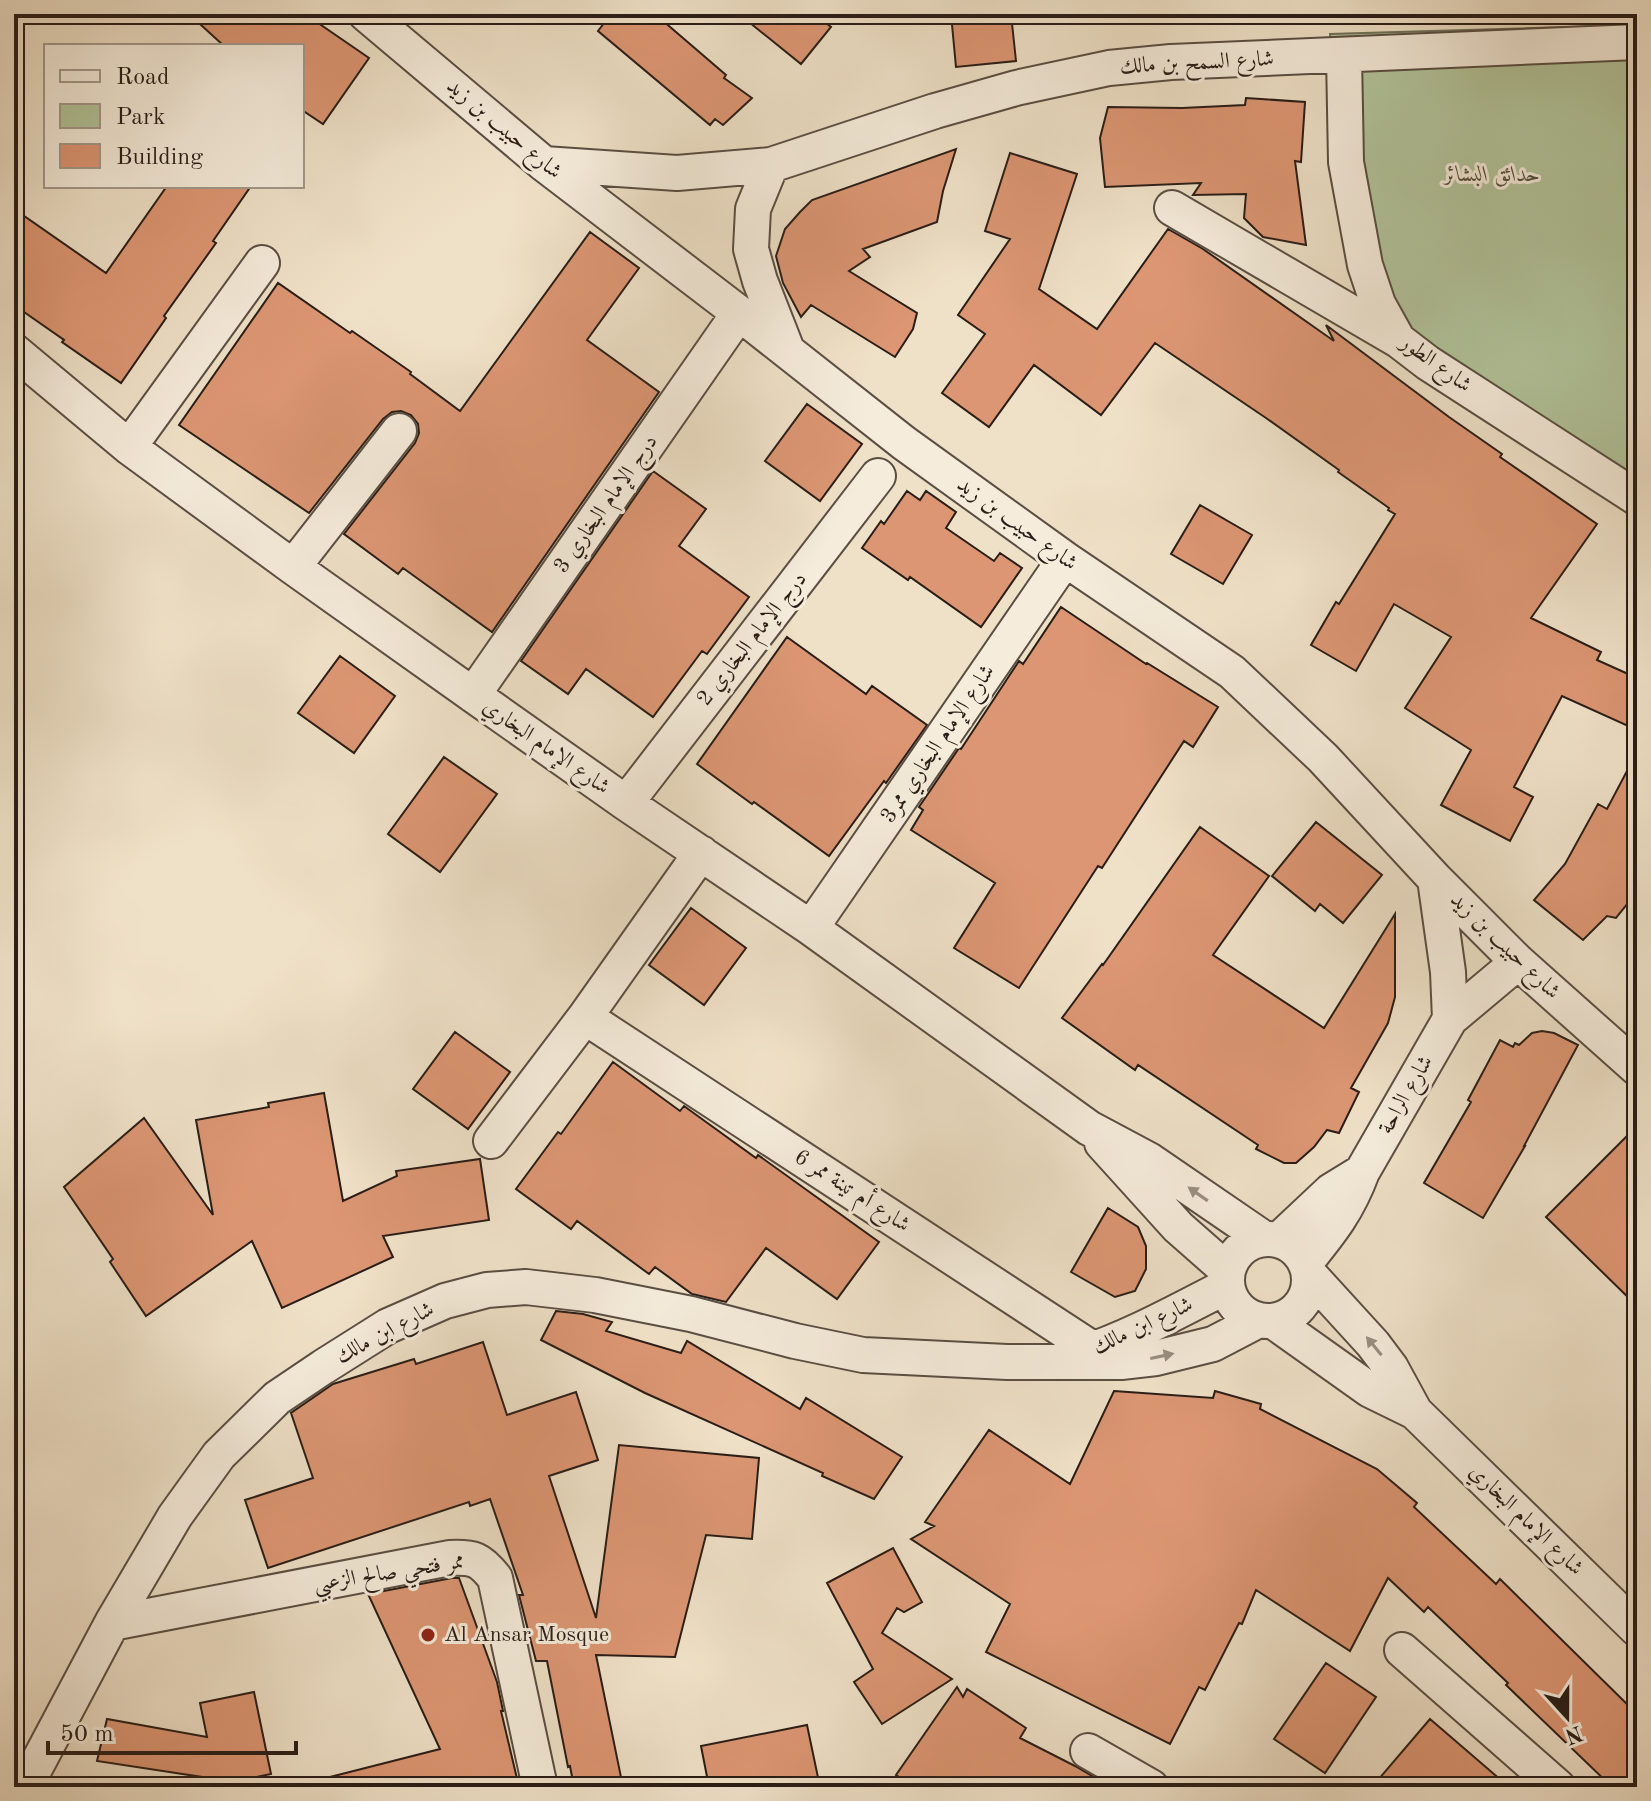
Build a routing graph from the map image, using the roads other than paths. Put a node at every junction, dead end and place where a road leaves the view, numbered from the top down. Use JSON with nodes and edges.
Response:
{"nodes":[{"id":1,"x":366,"y":14,"type":"edge"},
{"id":2,"x":1637,"y":42,"type":"edge"},
{"id":3,"x":1344,"y":56,"type":"junction"},
{"id":4,"x":544,"y":164,"type":"junction"},
{"id":5,"x":771,"y":165,"type":"junction"},
{"id":6,"x":1172,"y":208,"type":"dead end"},
{"id":7,"x":262,"y":263,"type":"dead end"},
{"id":8,"x":739,"y":313,"type":"junction"},
{"id":9,"x":1398,"y":340,"type":"junction"},
{"id":10,"x":14,"y":351,"type":"edge"},
{"id":11,"x":787,"y":351,"type":"junction"},
{"id":12,"x":399,"y":431,"type":"dead end"},
{"id":13,"x":129,"y":447,"type":"junction"},
{"id":14,"x":878,"y":476,"type":"dead end"},
{"id":15,"x":1637,"y":498,"type":"edge"},
{"id":16,"x":1065,"y":559,"type":"junction"},
{"id":17,"x":293,"y":567,"type":"junction"},
{"id":18,"x":473,"y":695,"type":"junction"},
{"id":19,"x":626,"y":803,"type":"junction"},
{"id":20,"x":701,"y":853,"type":"junction"},
{"id":21,"x":1435,"y":879,"type":"junction"},
{"id":22,"x":811,"y":928,"type":"junction"},
{"id":23,"x":1518,"y":962,"type":"junction"},
{"id":24,"x":585,"y":1017,"type":"junction"},
{"id":25,"x":1450,"y":1019,"type":"junction"},
{"id":26,"x":1637,"y":1068,"type":"edge"},
{"id":27,"x":1089,"y":1128,"type":"junction"},
{"id":28,"x":491,"y":1141,"type":"dead end"},
{"id":29,"x":1362,"y":1172,"type":"junction"},
{"id":30,"x":1271,"y":1239,"type":"junction"},
{"id":31,"x":1308,"y":1268,"type":"junction"},
{"id":32,"x":1227,"y":1278,"type":"junction"},
{"id":33,"x":1266,"y":1320,"type":"junction"},
{"id":34,"x":1108,"y":1356,"type":"junction"},
{"id":35,"x":1415,"y":1412,"type":"junction"},
{"id":36,"x":112,"y":1623,"type":"junction"},
{"id":37,"x":1637,"y":1629,"type":"edge"},
{"id":38,"x":1402,"y":1650,"type":"dead end"},
{"id":39,"x":1088,"y":1751,"type":"dead end"},
{"id":40,"x":25,"y":1787,"type":"edge"},
{"id":41,"x":540,"y":1787,"type":"edge"},
{"id":42,"x":1151,"y":1787,"type":"edge"},
{"id":43,"x":1558,"y":1787,"type":"edge"}],
"edges":[{"from":1,"to":4,"type":"street","name":"شارع حبيب بن زيد"},
{"from":2,"to":3,"type":"street","name":"شارع السمح بن مالك"},
{"from":3,"to":5,"type":"street","name":"شارع السمح بن مالك"},
{"from":3,"to":9,"type":"street","name":"شارع الطور"},
{"from":4,"to":5,"type":"street","name":"شارع السمح بن مالك"},
{"from":4,"to":8,"type":"street","name":"شارع حبيب بن زيد"},
{"from":5,"to":11,"type":"street"},
{"from":6,"to":9,"type":"street"},
{"from":7,"to":13,"type":"street"},
{"from":8,"to":11,"type":"street","name":"شارع حبيب بن زيد"},
{"from":8,"to":18,"type":"street","name":"درج الإمام البخاري 3"},
{"from":9,"to":15,"type":"street","name":"شارع الطور"},
{"from":10,"to":13,"type":"street","name":"شارع الإمام البخاري"},
{"from":11,"to":16,"type":"street","name":"شارع حبيب بن زيد"},
{"from":12,"to":17,"type":"street"},
{"from":13,"to":17,"type":"street","name":"شارع الإمام البخاري"},
{"from":14,"to":19,"type":"street","name":"درج الإمام البخاري 2"},
{"from":16,"to":21,"type":"street","name":"شارع حبيب بن زيد"},
{"from":16,"to":22,"type":"street","name":"شارع الإمام البخاري ممر3"},
{"from":17,"to":18,"type":"street","name":"شارع الإمام البخاري"},
{"from":18,"to":19,"type":"street","name":"شارع الإمام البخاري"},
{"from":19,"to":20,"type":"street","name":"شارع الإمام البخاري"},
{"from":20,"to":22,"type":"street","name":"شارع الإمام البخاري"},
{"from":20,"to":24,"type":"street"},
{"from":21,"to":23,"type":"street","name":"شارع حبيب بن زيد"},
{"from":21,"to":25,"type":"street"},
{"from":22,"to":27,"type":"street","name":"شارع الإمام البخاري"},
{"from":23,"to":25,"type":"street","name":"شارع الراحة"},
{"from":23,"to":26,"type":"street","name":"شارع حبيب بن زيد"},
{"from":24,"to":28,"type":"street"},
{"from":24,"to":34,"type":"street","name":"شارع أم تينة ممر 6"},
{"from":25,"to":29,"type":"street","name":"شارع الراحة"},
{"from":30,"to":27,"type":"street","name":"شارع الإمام البخاري","one_way":true},
{"from":27,"to":32,"type":"street","name":"شارع الإمام البخاري"},
{"from":29,"to":30,"type":"street","name":"شارع الراحة"},
{"from":29,"to":31,"type":"street","name":"شارع الراحة"},
{"from":30,"to":31,"type":"street"},
{"from":30,"to":32,"type":"street"},
{"from":31,"to":33,"type":"street"},
{"from":35,"to":31,"type":"street","name":"شارع الإمام البخاري","one_way":true},
{"from":32,"to":33,"type":"street"},
{"from":32,"to":34,"type":"street","name":"شارع ابن مالك"},
{"from":34,"to":33,"type":"street","name":"شارع ابن مالك","one_way":true},
{"from":33,"to":35,"type":"street","name":"شارع الإمام البخاري"},
{"from":34,"to":36,"type":"street","name":"شارع ابن مالك"},
{"from":35,"to":37,"type":"street","name":"شارع الإمام البخاري"},
{"from":36,"to":40,"type":"street","name":"شارع ابن مالك"},
{"from":36,"to":41,"type":"street","name":"ممر فتحي صالح الزعبي"},
{"from":38,"to":43,"type":"street"},
{"from":39,"to":42,"type":"street"}]}
